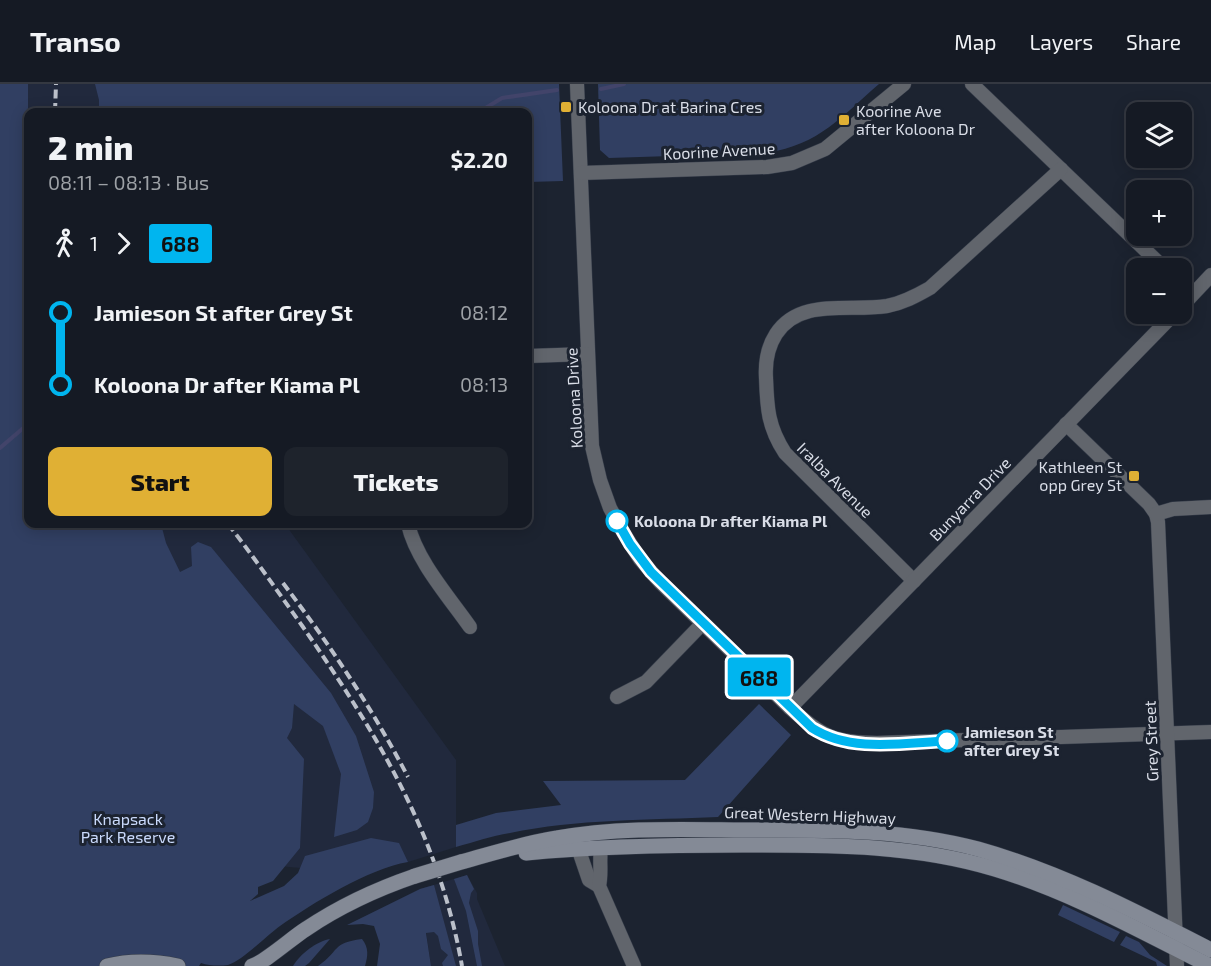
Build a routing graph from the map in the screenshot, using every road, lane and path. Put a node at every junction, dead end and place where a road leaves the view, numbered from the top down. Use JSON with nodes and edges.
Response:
{"nodes":[{"id":1,"x":577,"y":84,"type":"edge"},
{"id":2,"x":904,"y":84,"type":"edge"},
{"id":3,"x":972,"y":84,"type":"edge"},
{"id":4,"x":1061,"y":169,"type":"junction"},
{"id":5,"x":581,"y":173,"type":"junction"},
{"id":6,"x":1154,"y":258,"type":"edge"},
{"id":7,"x":1211,"y":275,"type":"edge"},
{"id":8,"x":1192,"y":287,"type":"edge"},
{"id":9,"x":1164,"y":324,"type":"edge"},
{"id":10,"x":587,"y":354,"type":"junction"},
{"id":11,"x":532,"y":356,"type":"edge"},
{"id":12,"x":1066,"y":424,"type":"junction"},
{"id":13,"x":1211,"y":507,"type":"edge"},
{"id":14,"x":1156,"y":514,"type":"junction"},
{"id":15,"x":409,"y":528,"type":"edge"},
{"id":16,"x":914,"y":581,"type":"junction"},
{"id":17,"x":703,"y":623,"type":"junction"},
{"id":18,"x":470,"y":627,"type":"dead end"},
{"id":19,"x":617,"y":697,"type":"dead end"},
{"id":20,"x":790,"y":708,"type":"junction"},
{"id":21,"x":1211,"y":732,"type":"edge"},
{"id":22,"x":1167,"y":733,"type":"junction"},
{"id":23,"x":576,"y":842,"type":"junction"},
{"id":24,"x":601,"y":848,"type":"junction"},
{"id":25,"x":599,"y":886,"type":"junction"},
{"id":26,"x":1175,"y":931,"type":"junction"},
{"id":27,"x":1176,"y":949,"type":"junction"},
{"id":28,"x":1211,"y":950,"type":"edge"},
{"id":29,"x":255,"y":965,"type":"edge"},
{"id":30,"x":107,"y":966,"type":"edge"},
{"id":31,"x":178,"y":966,"type":"edge"},
{"id":32,"x":634,"y":966,"type":"edge"},
{"id":33,"x":1177,"y":966,"type":"edge"},
{"id":34,"x":1210,"y":966,"type":"edge"}],
"edges":[{"from":1,"to":5,"type":"street","name":"Koloona Drive"},
{"from":2,"to":5,"type":"street","name":"Koorine Avenue"},
{"from":3,"to":4,"type":"street"},
{"from":4,"to":6,"type":"street"},
{"from":4,"to":16,"type":"street","name":"Iralba Avenue"},
{"from":5,"to":10,"type":"street","name":"Koloona Drive"},
{"from":7,"to":8,"type":"street"},
{"from":9,"to":12,"type":"street","name":"Bunyarra Drive"},
{"from":10,"to":11,"type":"street"},
{"from":10,"to":17,"type":"street","name":"Koloona Drive"},
{"from":12,"to":14,"type":"street"},
{"from":12,"to":16,"type":"street","name":"Bunyarra Drive"},
{"from":13,"to":14,"type":"street"},
{"from":14,"to":22,"type":"street","name":"Grey Street"},
{"from":15,"to":18,"type":"street"},
{"from":16,"to":20,"type":"street","name":"Bunyarra Drive"},
{"from":17,"to":19,"type":"street"},
{"from":17,"to":20,"type":"street","name":"Koloona Drive"},
{"from":20,"to":22,"type":"street","name":"Koloona Drive"},
{"from":21,"to":22,"type":"street","name":"Koloona Drive"},
{"from":22,"to":26,"type":"street","name":"Grey Street"},
{"from":23,"to":24,"type":"main road","name":"Great Western Highway"},
{"from":23,"to":25,"type":"street"},
{"from":23,"to":26,"type":"main road","name":"Great Western Highway"},
{"from":23,"to":29,"type":"main road","name":"Great Western Highway","bridge":true},
{"from":24,"to":25,"type":"street"},
{"from":24,"to":27,"type":"main road","name":"Great Western Highway"},
{"from":25,"to":32,"type":"street"},
{"from":26,"to":27,"type":"street","name":"Grey Street"},
{"from":26,"to":28,"type":"main road","name":"Great Western Highway"},
{"from":27,"to":33,"type":"street","name":"Grey Street"},
{"from":27,"to":34,"type":"main road","name":"Great Western Highway"},
{"from":30,"to":31,"type":"main road"}]}
